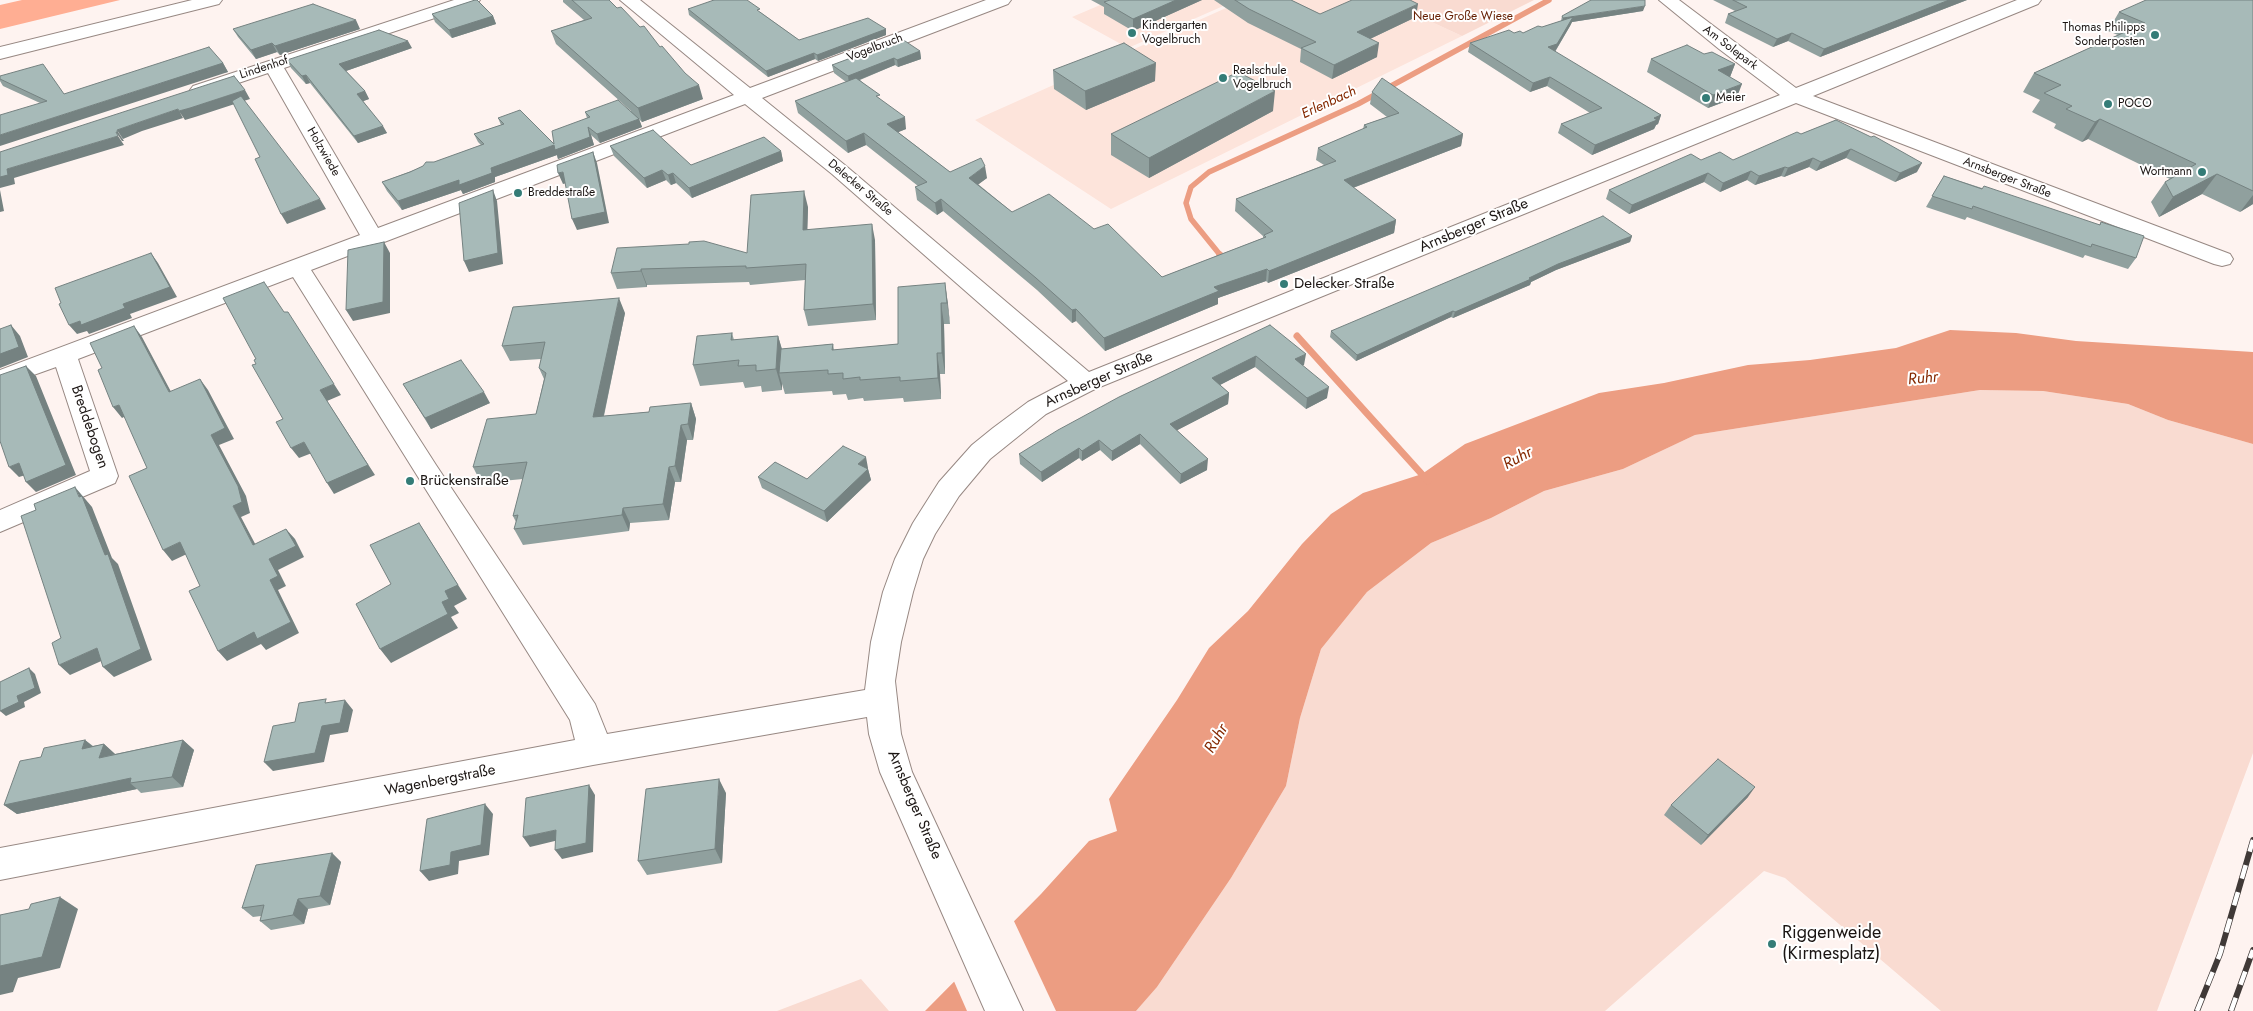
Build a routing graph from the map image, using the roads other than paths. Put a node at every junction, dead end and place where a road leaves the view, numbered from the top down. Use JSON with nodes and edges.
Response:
{"nodes":[{"id":1,"x":161,"y":0,"type":"edge"},
{"id":2,"x":213,"y":0,"type":"edge"},
{"id":3,"x":471,"y":0,"type":"edge"},
{"id":4,"x":628,"y":0,"type":"edge"},
{"id":5,"x":1002,"y":0,"type":"edge"},
{"id":6,"x":2032,"y":0,"type":"edge"},
{"id":7,"x":1673,"y":1,"type":"edge"},
{"id":8,"x":0,"y":39,"type":"edge"},
{"id":9,"x":0,"y":53,"type":"edge"},
{"id":10,"x":273,"y":65,"type":"junction"},
{"id":11,"x":182,"y":96,"type":"edge"},
{"id":12,"x":748,"y":96,"type":"junction"},
{"id":13,"x":1793,"y":96,"type":"junction"},
{"id":14,"x":374,"y":238,"type":"junction"},
{"id":15,"x":2222,"y":259,"type":"dead end"},
{"id":16,"x":298,"y":268,"type":"junction"},
{"id":17,"x":64,"y":355,"type":"junction"},
{"id":18,"x":0,"y":379,"type":"edge"},
{"id":19,"x":1086,"y":383,"type":"junction"},
{"id":20,"x":0,"y":522,"type":"edge"},
{"id":21,"x":880,"y":701,"type":"junction"},
{"id":22,"x":592,"y":751,"type":"junction"},
{"id":23,"x":0,"y":864,"type":"edge"},
{"id":24,"x":1004,"y":1011,"type":"edge"}],
"edges":[{"from":1,"to":8,"type":"main road"},
{"from":2,"to":9,"type":"main road"},
{"from":3,"to":10,"type":"main road","name":"Lindenhof"},
{"from":4,"to":12,"type":"main road","name":"Delecker Straße"},
{"from":5,"to":12,"type":"main road","name":"Vogelbruch"},
{"from":6,"to":13,"type":"main road","name":"Arnsberger Straße"},
{"from":7,"to":13,"type":"main road","name":"Am Solepark"},
{"from":10,"to":11,"type":"main road","name":"Lindenhof"},
{"from":10,"to":14,"type":"main road","name":"Holzwiede"},
{"from":12,"to":14,"type":"main road"},
{"from":12,"to":19,"type":"main road","name":"Delecker Straße"},
{"from":13,"to":15,"type":"main road","name":"Arnsberger Straße"},
{"from":13,"to":19,"type":"main road","name":"Arnsberger Straße"},
{"from":14,"to":16,"type":"main road"},
{"from":16,"to":17,"type":"main road"},
{"from":16,"to":22,"type":"main road"},
{"from":17,"to":18,"type":"main road"},
{"from":17,"to":20,"type":"main road","name":"Breddebogen"},
{"from":19,"to":21,"type":"main road","name":"Arnsberger Straße"},
{"from":21,"to":22,"type":"main road","name":"Wagenbergstraße"},
{"from":21,"to":24,"type":"main road","name":"Arnsberger Straße"},
{"from":22,"to":23,"type":"main road","name":"Wagenbergstraße"}]}
